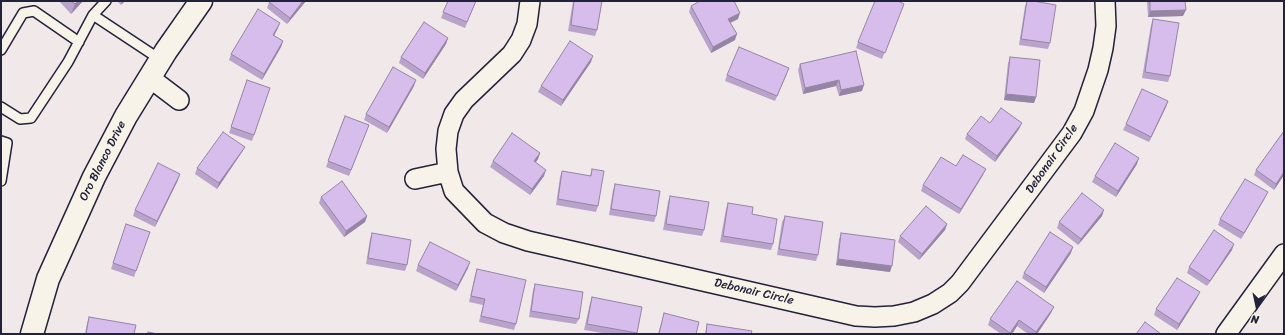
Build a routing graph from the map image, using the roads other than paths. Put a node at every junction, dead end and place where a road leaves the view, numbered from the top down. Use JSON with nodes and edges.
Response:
{"nodes":[{"id":1,"x":106,"y":1,"type":"edge"},
{"id":2,"x":201,"y":1,"type":"edge"},
{"id":3,"x":530,"y":1,"type":"edge"},
{"id":4,"x":1105,"y":1,"type":"edge"},
{"id":5,"x":93,"y":15,"type":"junction"},
{"id":6,"x":79,"y":42,"type":"junction"},
{"id":7,"x":1,"y":50,"type":"edge"},
{"id":8,"x":155,"y":69,"type":"junction"},
{"id":9,"x":179,"y":100,"type":"dead end"},
{"id":10,"x":1,"y":108,"type":"edge"},
{"id":11,"x":1,"y":141,"type":"edge"},
{"id":12,"x":448,"y":172,"type":"junction"},
{"id":13,"x":415,"y":179,"type":"dead end"},
{"id":14,"x":1,"y":181,"type":"edge"},
{"id":15,"x":1284,"y":254,"type":"edge"},
{"id":16,"x":32,"y":334,"type":"edge"},
{"id":17,"x":1226,"y":334,"type":"edge"}],
"edges":[{"from":1,"to":5,"type":"lane"},
{"from":2,"to":8,"type":"street","name":"Oro Blanco Drive"},
{"from":3,"to":12,"type":"street","name":"Debonair Circle"},
{"from":4,"to":12,"type":"street","name":"Debonair Circle"},
{"from":5,"to":6,"type":"lane"},
{"from":5,"to":8,"type":"lane"},
{"from":6,"to":7,"type":"lane"},
{"from":6,"to":10,"type":"lane"},
{"from":8,"to":9,"type":"street"},
{"from":8,"to":16,"type":"street","name":"Oro Blanco Drive"},
{"from":11,"to":14,"type":"lane"},
{"from":12,"to":13,"type":"street"},
{"from":15,"to":17,"type":"street"}]}
